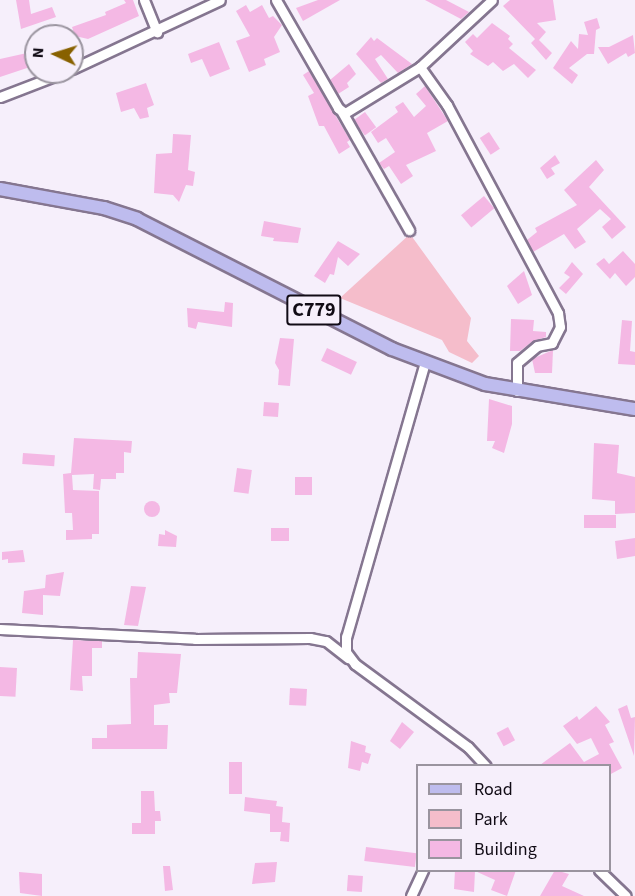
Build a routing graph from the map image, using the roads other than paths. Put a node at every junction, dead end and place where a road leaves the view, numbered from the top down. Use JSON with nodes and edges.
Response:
{"nodes":[{"id":1,"x":144,"y":0,"type":"edge"},
{"id":2,"x":220,"y":0,"type":"edge"},
{"id":3,"x":276,"y":0,"type":"edge"},
{"id":4,"x":492,"y":0,"type":"edge"},
{"id":5,"x":157,"y":33,"type":"junction"},
{"id":6,"x":84,"y":64,"type":"edge"},
{"id":7,"x":420,"y":67,"type":"junction"},
{"id":8,"x":34,"y":84,"type":"edge"},
{"id":9,"x":0,"y":97,"type":"edge"},
{"id":10,"x":342,"y":112,"type":"junction"},
{"id":11,"x":0,"y":189,"type":"edge"},
{"id":12,"x":409,"y":230,"type":"dead end"},
{"id":13,"x":425,"y":362,"type":"junction"},
{"id":14,"x":517,"y":391,"type":"junction"},
{"id":15,"x":635,"y":409,"type":"edge"},
{"id":16,"x":0,"y":629,"type":"edge"},
{"id":17,"x":348,"y":658,"type":"junction"},
{"id":18,"x":477,"y":762,"type":"edge"},
{"id":19,"x":422,"y":872,"type":"edge"},
{"id":20,"x":601,"y":872,"type":"edge"},
{"id":21,"x":411,"y":896,"type":"edge"},
{"id":22,"x":626,"y":896,"type":"edge"}],
"edges":[{"from":1,"to":5,"type":"street"},
{"from":2,"to":5,"type":"street"},
{"from":3,"to":10,"type":"street"},
{"from":4,"to":7,"type":"street"},
{"from":5,"to":6,"type":"street"},
{"from":7,"to":10,"type":"street"},
{"from":7,"to":14,"type":"street"},
{"from":8,"to":9,"type":"street"},
{"from":10,"to":12,"type":"street"},
{"from":11,"to":13,"type":"main road","number":"C779"},
{"from":13,"to":14,"type":"main road","number":"C779"},
{"from":13,"to":17,"type":"street"},
{"from":14,"to":15,"type":"main road","number":"C779"},
{"from":16,"to":17,"type":"street"},
{"from":17,"to":18,"type":"street"},
{"from":19,"to":21,"type":"street"},
{"from":20,"to":22,"type":"street"}]}
